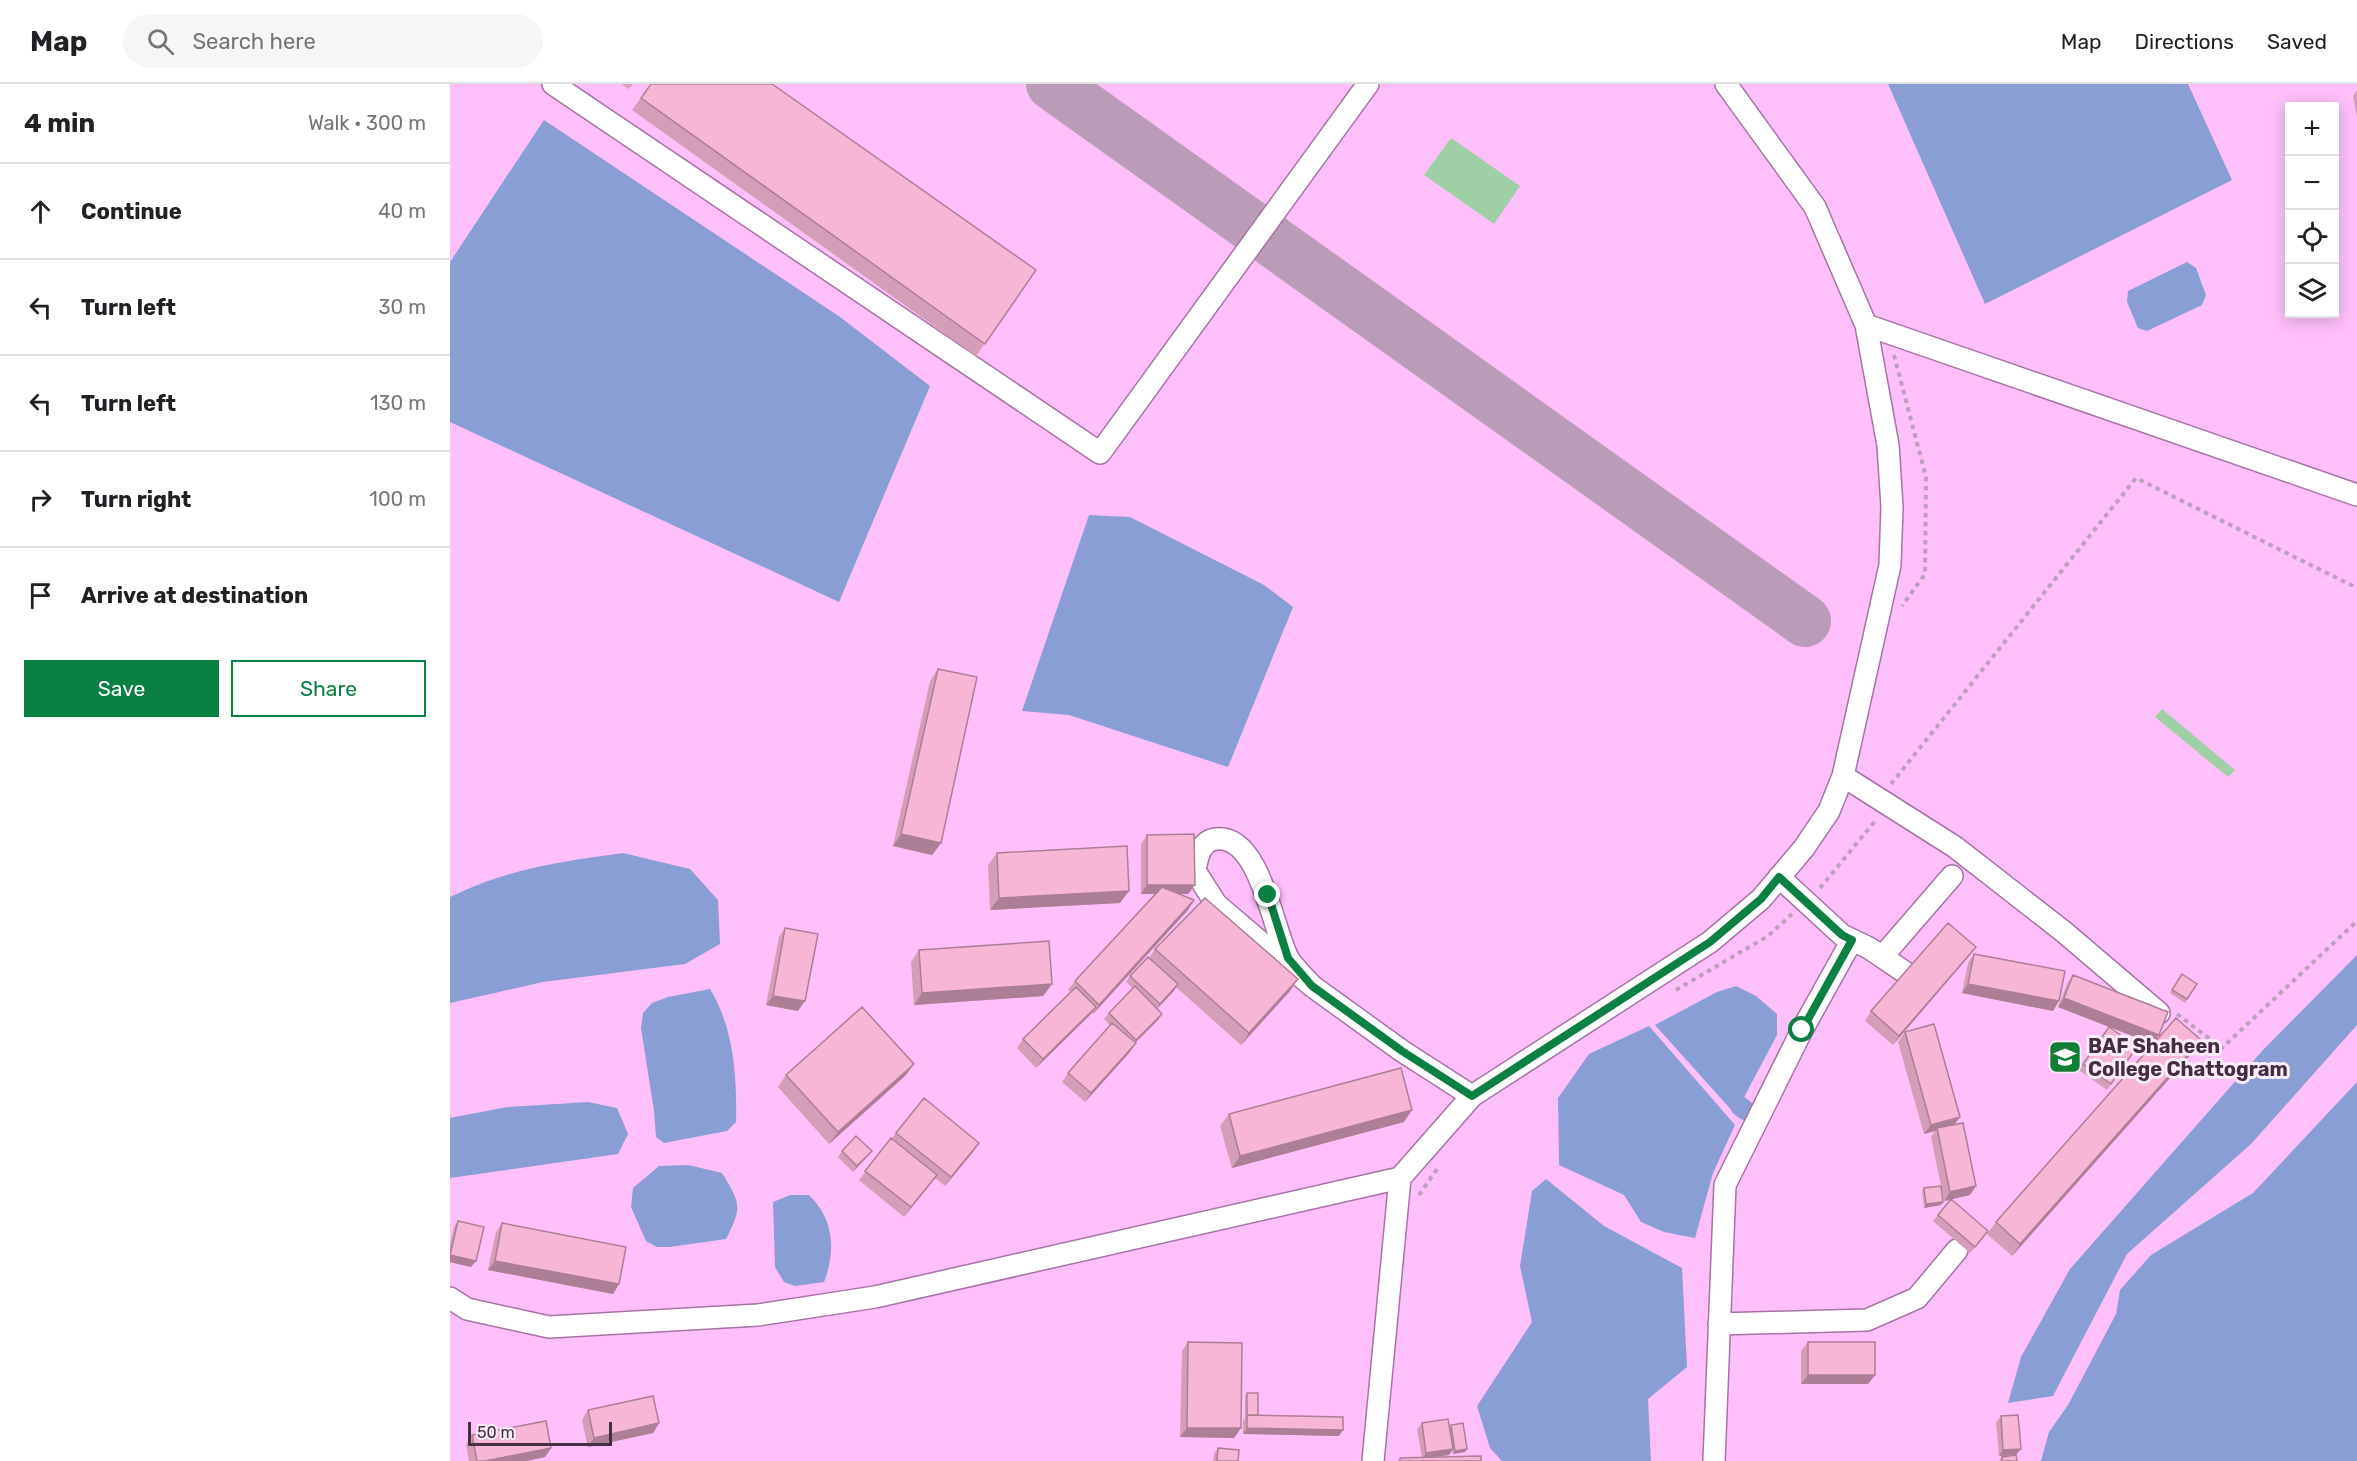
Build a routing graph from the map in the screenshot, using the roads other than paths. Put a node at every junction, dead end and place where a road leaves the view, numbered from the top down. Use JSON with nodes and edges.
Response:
{"nodes":[{"id":1,"x":553,"y":84,"type":"edge"},
{"id":2,"x":1368,"y":84,"type":"edge"},
{"id":3,"x":1726,"y":84,"type":"edge"},
{"id":4,"x":1866,"y":325,"type":"junction"},
{"id":5,"x":2357,"y":495,"type":"edge"},
{"id":6,"x":1843,"y":776,"type":"junction"},
{"id":7,"x":1952,"y":876,"type":"dead end"},
{"id":8,"x":1779,"y":877,"type":"junction"},
{"id":9,"x":1852,"y":940,"type":"junction"},
{"id":10,"x":1882,"y":957,"type":"junction"},
{"id":11,"x":1906,"y":973,"type":"edge"},
{"id":12,"x":1312,"y":986,"type":"junction"},
{"id":13,"x":2167,"y":1013,"type":"edge"},
{"id":14,"x":1472,"y":1096,"type":"junction"},
{"id":15,"x":1400,"y":1178,"type":"junction"},
{"id":16,"x":1957,"y":1250,"type":"dead end"},
{"id":17,"x":450,"y":1298,"type":"edge"},
{"id":18,"x":1719,"y":1324,"type":"junction"},
{"id":19,"x":1373,"y":1461,"type":"edge"},
{"id":20,"x":1714,"y":1461,"type":"edge"}],
"edges":[{"from":1,"to":2,"type":"street"},
{"from":3,"to":4,"type":"street"},
{"from":4,"to":5,"type":"street"},
{"from":4,"to":6,"type":"street"},
{"from":6,"to":8,"type":"street"},
{"from":6,"to":13,"type":"street"},
{"from":7,"to":10,"type":"street"},
{"from":8,"to":9,"type":"street"},
{"from":8,"to":14,"type":"street"},
{"from":9,"to":10,"type":"street"},
{"from":9,"to":18,"type":"street"},
{"from":10,"to":11,"type":"street"},
{"from":12,"to":12,"type":"street"},
{"from":12,"to":14,"type":"street"},
{"from":14,"to":15,"type":"street"},
{"from":15,"to":17,"type":"street"},
{"from":15,"to":19,"type":"street"},
{"from":16,"to":18,"type":"street"},
{"from":18,"to":20,"type":"street"}]}
